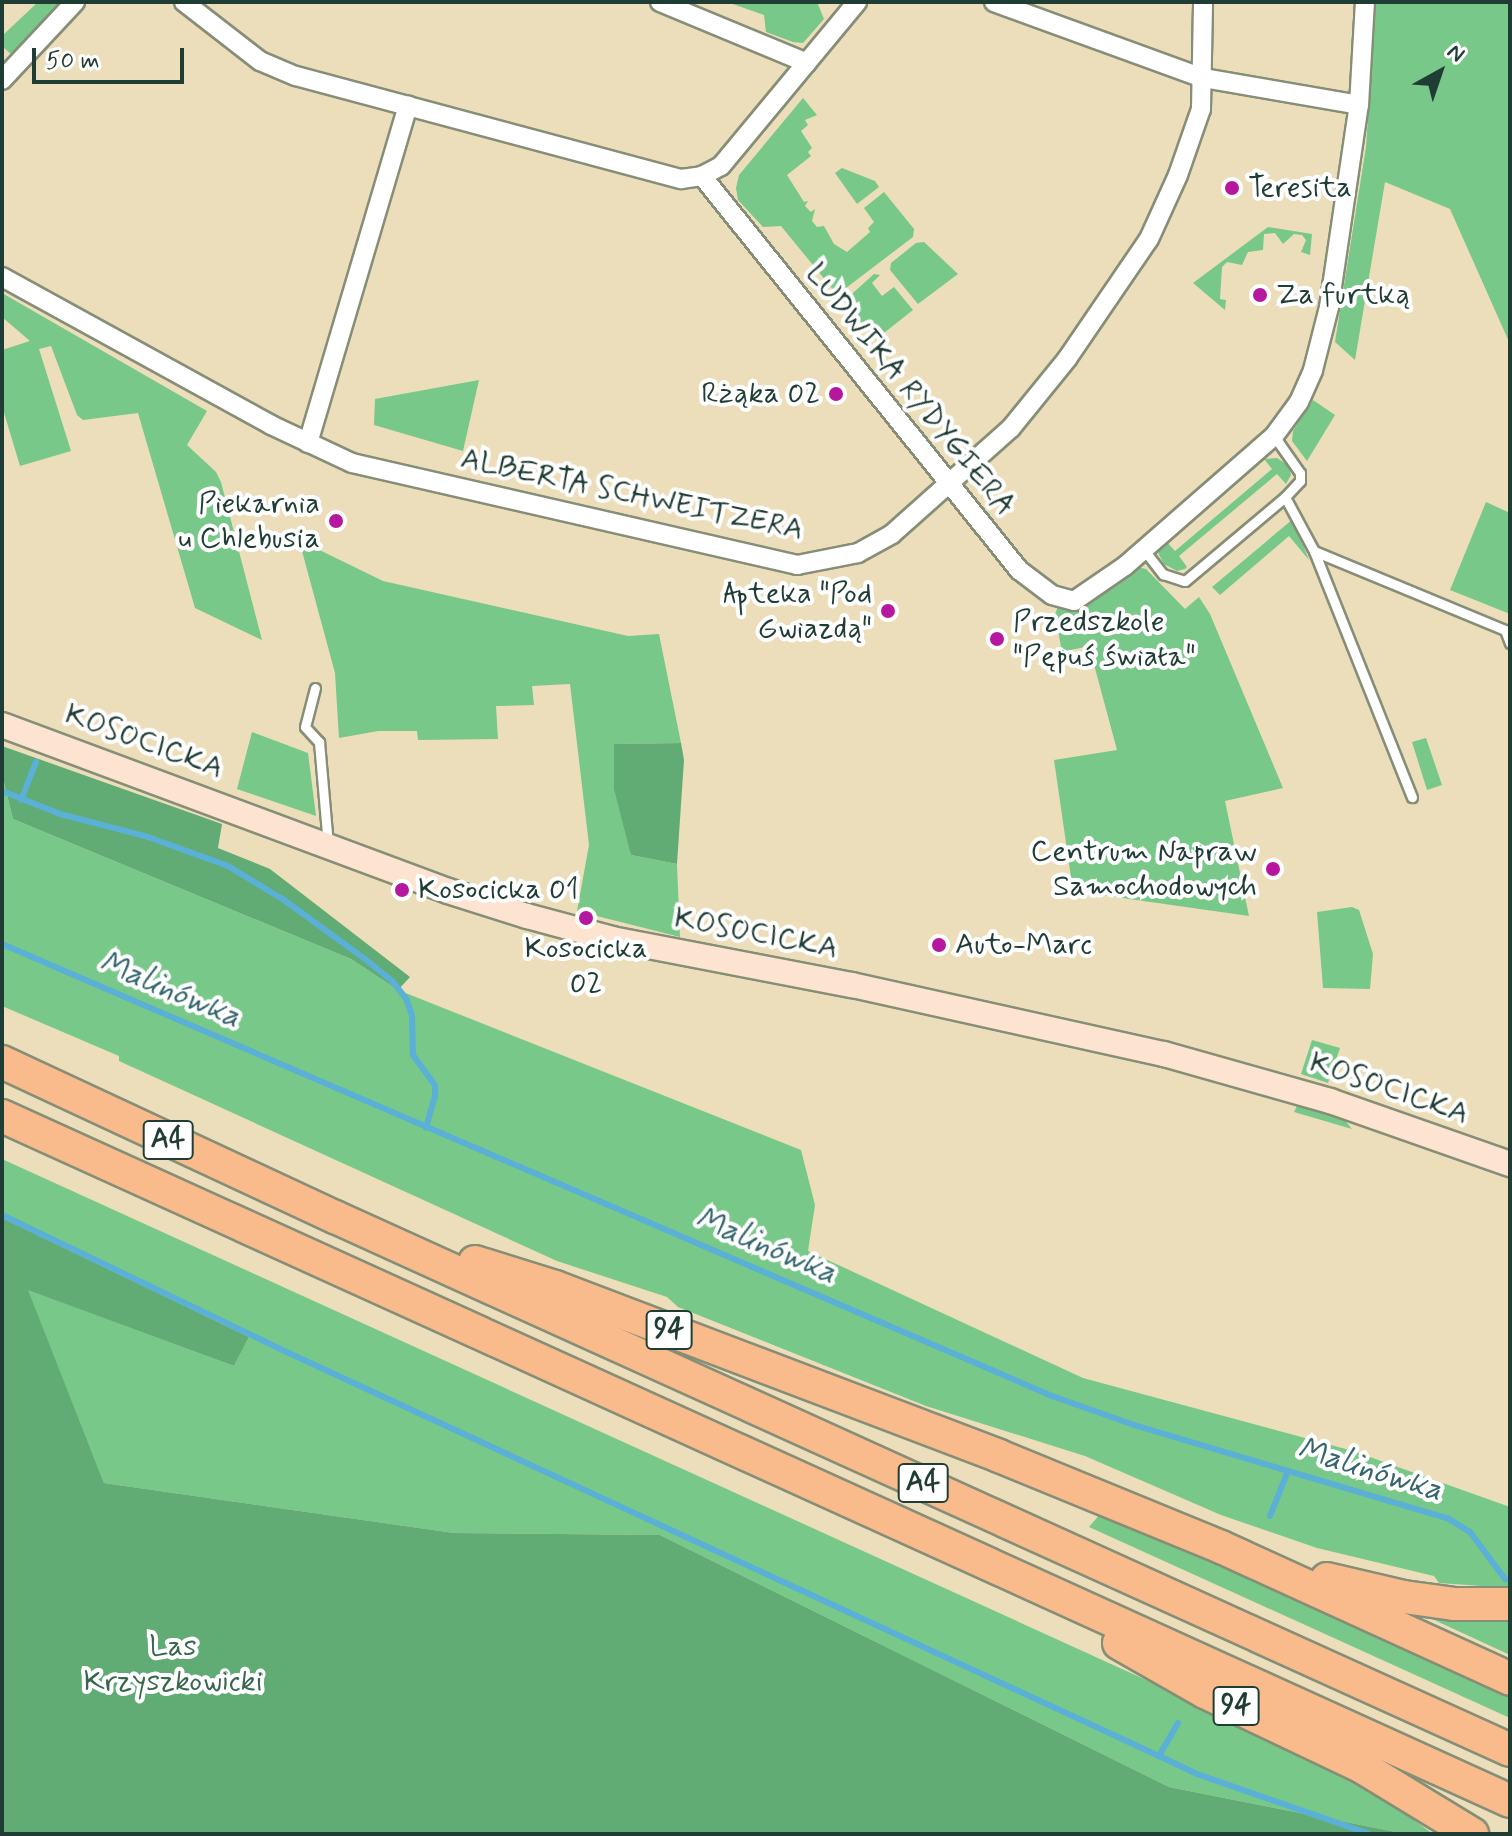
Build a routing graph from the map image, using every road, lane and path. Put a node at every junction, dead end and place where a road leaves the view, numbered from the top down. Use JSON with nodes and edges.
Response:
{"nodes":[{"id":1,"x":75,"y":2,"type":"edge"},
{"id":2,"x":184,"y":2,"type":"edge"},
{"id":3,"x":660,"y":2,"type":"edge"},
{"id":4,"x":857,"y":2,"type":"edge"},
{"id":5,"x":994,"y":2,"type":"edge"},
{"id":6,"x":1203,"y":2,"type":"edge"},
{"id":7,"x":1365,"y":2,"type":"edge"},
{"id":8,"x":807,"y":63,"type":"junction"},
{"id":9,"x":1203,"y":78,"type":"junction"},
{"id":10,"x":2,"y":80,"type":"edge"},
{"id":11,"x":1359,"y":105,"type":"junction"},
{"id":12,"x":408,"y":106,"type":"junction"},
{"id":13,"x":702,"y":176,"type":"junction"},
{"id":14,"x":2,"y":277,"type":"edge"},
{"id":15,"x":1274,"y":436,"type":"junction"},
{"id":16,"x":308,"y":443,"type":"junction"},
{"id":17,"x":950,"y":480,"type":"junction"},
{"id":18,"x":1285,"y":497,"type":"junction"},
{"id":19,"x":1144,"y":550,"type":"junction"},
{"id":20,"x":1314,"y":551,"type":"junction"},
{"id":21,"x":1510,"y":643,"type":"edge"},
{"id":22,"x":315,"y":688,"type":"dead end"},
{"id":23,"x":2,"y":725,"type":"edge"},
{"id":24,"x":1412,"y":797,"type":"dead end"},
{"id":25,"x":328,"y":845,"type":"junction"},
{"id":26,"x":2,"y":1062,"type":"edge"},
{"id":27,"x":2,"y":1116,"type":"edge"},
{"id":28,"x":1510,"y":1164,"type":"edge"},
{"id":29,"x":335,"y":1217,"type":"junction"},
{"id":30,"x":1221,"y":1547,"type":"junction"},
{"id":31,"x":1005,"y":1571,"type":"junction"},
{"id":32,"x":1510,"y":1604,"type":"edge"},
{"id":33,"x":1510,"y":1679,"type":"edge"},
{"id":34,"x":1510,"y":1750,"type":"edge"},
{"id":35,"x":1510,"y":1801,"type":"edge"},
{"id":36,"x":1472,"y":1834,"type":"edge"}],
"edges":[{"from":1,"to":10,"type":"street"},
{"from":2,"to":12,"type":"street"},
{"from":3,"to":8,"type":"street"},
{"from":4,"to":8,"type":"street"},
{"from":5,"to":9,"type":"street"},
{"from":6,"to":9,"type":"street","name":"ALBERTA SCHWEITZERA"},
{"from":7,"to":11,"type":"street"},
{"from":8,"to":13,"type":"street"},
{"from":9,"to":11,"type":"street"},
{"from":9,"to":17,"type":"street","name":"ALBERTA SCHWEITZERA"},
{"from":11,"to":15,"type":"street"},
{"from":12,"to":13,"type":"street"},
{"from":12,"to":16,"type":"street"},
{"from":13,"to":17,"type":"street","name":"LUDWIKA RYDYGIERA"},
{"from":14,"to":16,"type":"street","name":"ALBERTA SCHWEITZERA"},
{"from":15,"to":18,"type":"lane"},
{"from":15,"to":19,"type":"street"},
{"from":16,"to":17,"type":"street","name":"ALBERTA SCHWEITZERA"},
{"from":17,"to":19,"type":"street","name":"LUDWIKA RYDYGIERA"},
{"from":18,"to":19,"type":"lane"},
{"from":18,"to":20,"type":"lane"},
{"from":20,"to":21,"type":"lane"},
{"from":20,"to":24,"type":"lane"},
{"from":22,"to":25,"type":"lane"},
{"from":23,"to":25,"type":"street","name":"KOSOCICKA"},
{"from":25,"to":28,"type":"street","name":"KOSOCICKA"},
{"from":26,"to":29,"type":"highway","number":"A4"},
{"from":27,"to":31,"type":"highway","number":"A4"},
{"from":29,"to":30,"type":"highway","number":"94"},
{"from":29,"to":34,"type":"highway","number":"A4"},
{"from":30,"to":32,"type":"highway"},
{"from":30,"to":33,"type":"highway","number":"94"},
{"from":31,"to":35,"type":"highway","number":"A4"},
{"from":31,"to":36,"type":"highway","number":"94"}]}
